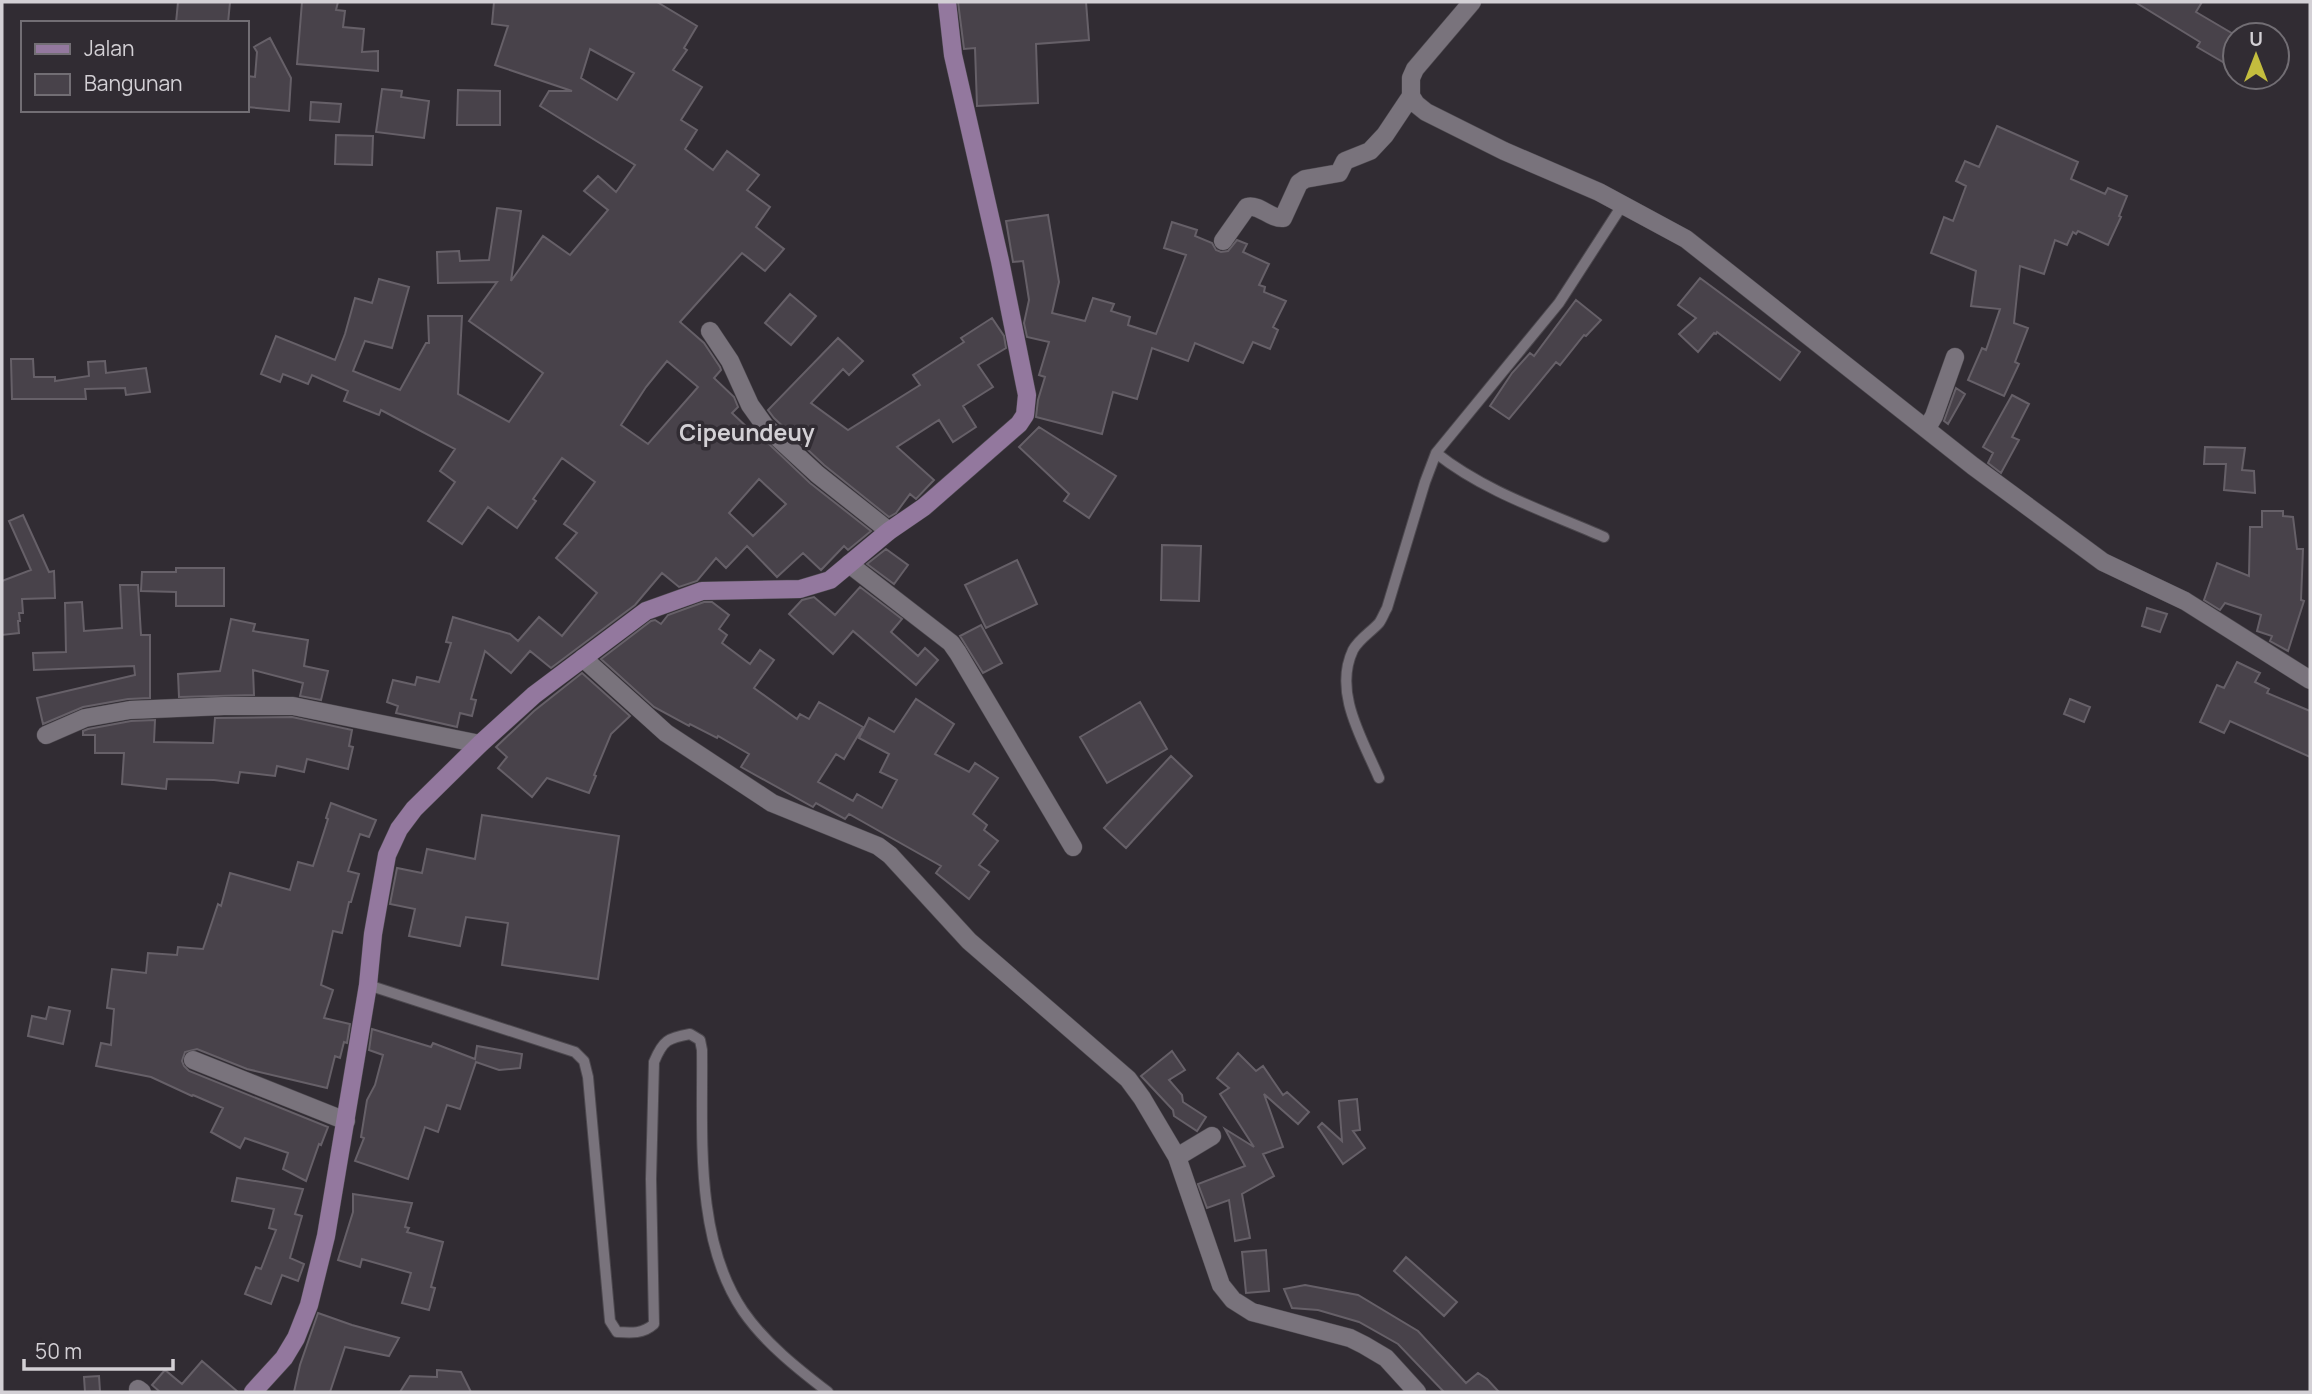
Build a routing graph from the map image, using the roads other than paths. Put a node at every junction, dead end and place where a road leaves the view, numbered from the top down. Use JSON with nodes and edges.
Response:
{"nodes":[{"id":1,"x":947,"y":2,"type":"edge"},
{"id":2,"x":1472,"y":2,"type":"edge"},
{"id":3,"x":1411,"y":96,"type":"junction"},
{"id":4,"x":1623,"y":204,"type":"junction"},
{"id":5,"x":1223,"y":241,"type":"dead end"},
{"id":6,"x":710,"y":331,"type":"dead end"},
{"id":7,"x":1955,"y":356,"type":"dead end"},
{"id":8,"x":1927,"y":428,"type":"junction"},
{"id":9,"x":1436,"y":453,"type":"junction"},
{"id":10,"x":889,"y":531,"type":"junction"},
{"id":11,"x":1604,"y":537,"type":"dead end"},
{"id":12,"x":849,"y":564,"type":"junction"},
{"id":13,"x":583,"y":658,"type":"junction"},
{"id":14,"x":2310,"y":680,"type":"edge"},
{"id":15,"x":46,"y":735,"type":"dead end"},
{"id":16,"x":480,"y":744,"type":"junction"},
{"id":17,"x":1379,"y":778,"type":"dead end"},
{"id":18,"x":1073,"y":847,"type":"dead end"},
{"id":19,"x":368,"y":985,"type":"junction"},
{"id":20,"x":193,"y":1059,"type":"dead end"},
{"id":21,"x":346,"y":1121,"type":"junction"},
{"id":22,"x":1212,"y":1136,"type":"dead end"},
{"id":23,"x":1177,"y":1157,"type":"junction"},
{"id":24,"x":253,"y":1392,"type":"edge"},
{"id":25,"x":828,"y":1392,"type":"edge"},
{"id":26,"x":1417,"y":1392,"type":"edge"}],
"edges":[{"from":1,"to":10,"type":"street"},
{"from":2,"to":3,"type":"street"},
{"from":3,"to":4,"type":"street"},
{"from":3,"to":5,"type":"street"},
{"from":4,"to":8,"type":"street"},
{"from":4,"to":9,"type":"lane"},
{"from":6,"to":10,"type":"street"},
{"from":7,"to":8,"type":"street"},
{"from":8,"to":14,"type":"street"},
{"from":9,"to":11,"type":"lane"},
{"from":9,"to":17,"type":"lane"},
{"from":10,"to":12,"type":"street"},
{"from":12,"to":13,"type":"street"},
{"from":12,"to":18,"type":"street"},
{"from":13,"to":16,"type":"street"},
{"from":13,"to":23,"type":"street"},
{"from":15,"to":16,"type":"street"},
{"from":16,"to":19,"type":"street"},
{"from":19,"to":21,"type":"street"},
{"from":19,"to":25,"type":"lane"},
{"from":20,"to":21,"type":"street"},
{"from":21,"to":24,"type":"street"},
{"from":22,"to":23,"type":"street"},
{"from":23,"to":26,"type":"street"}]}
